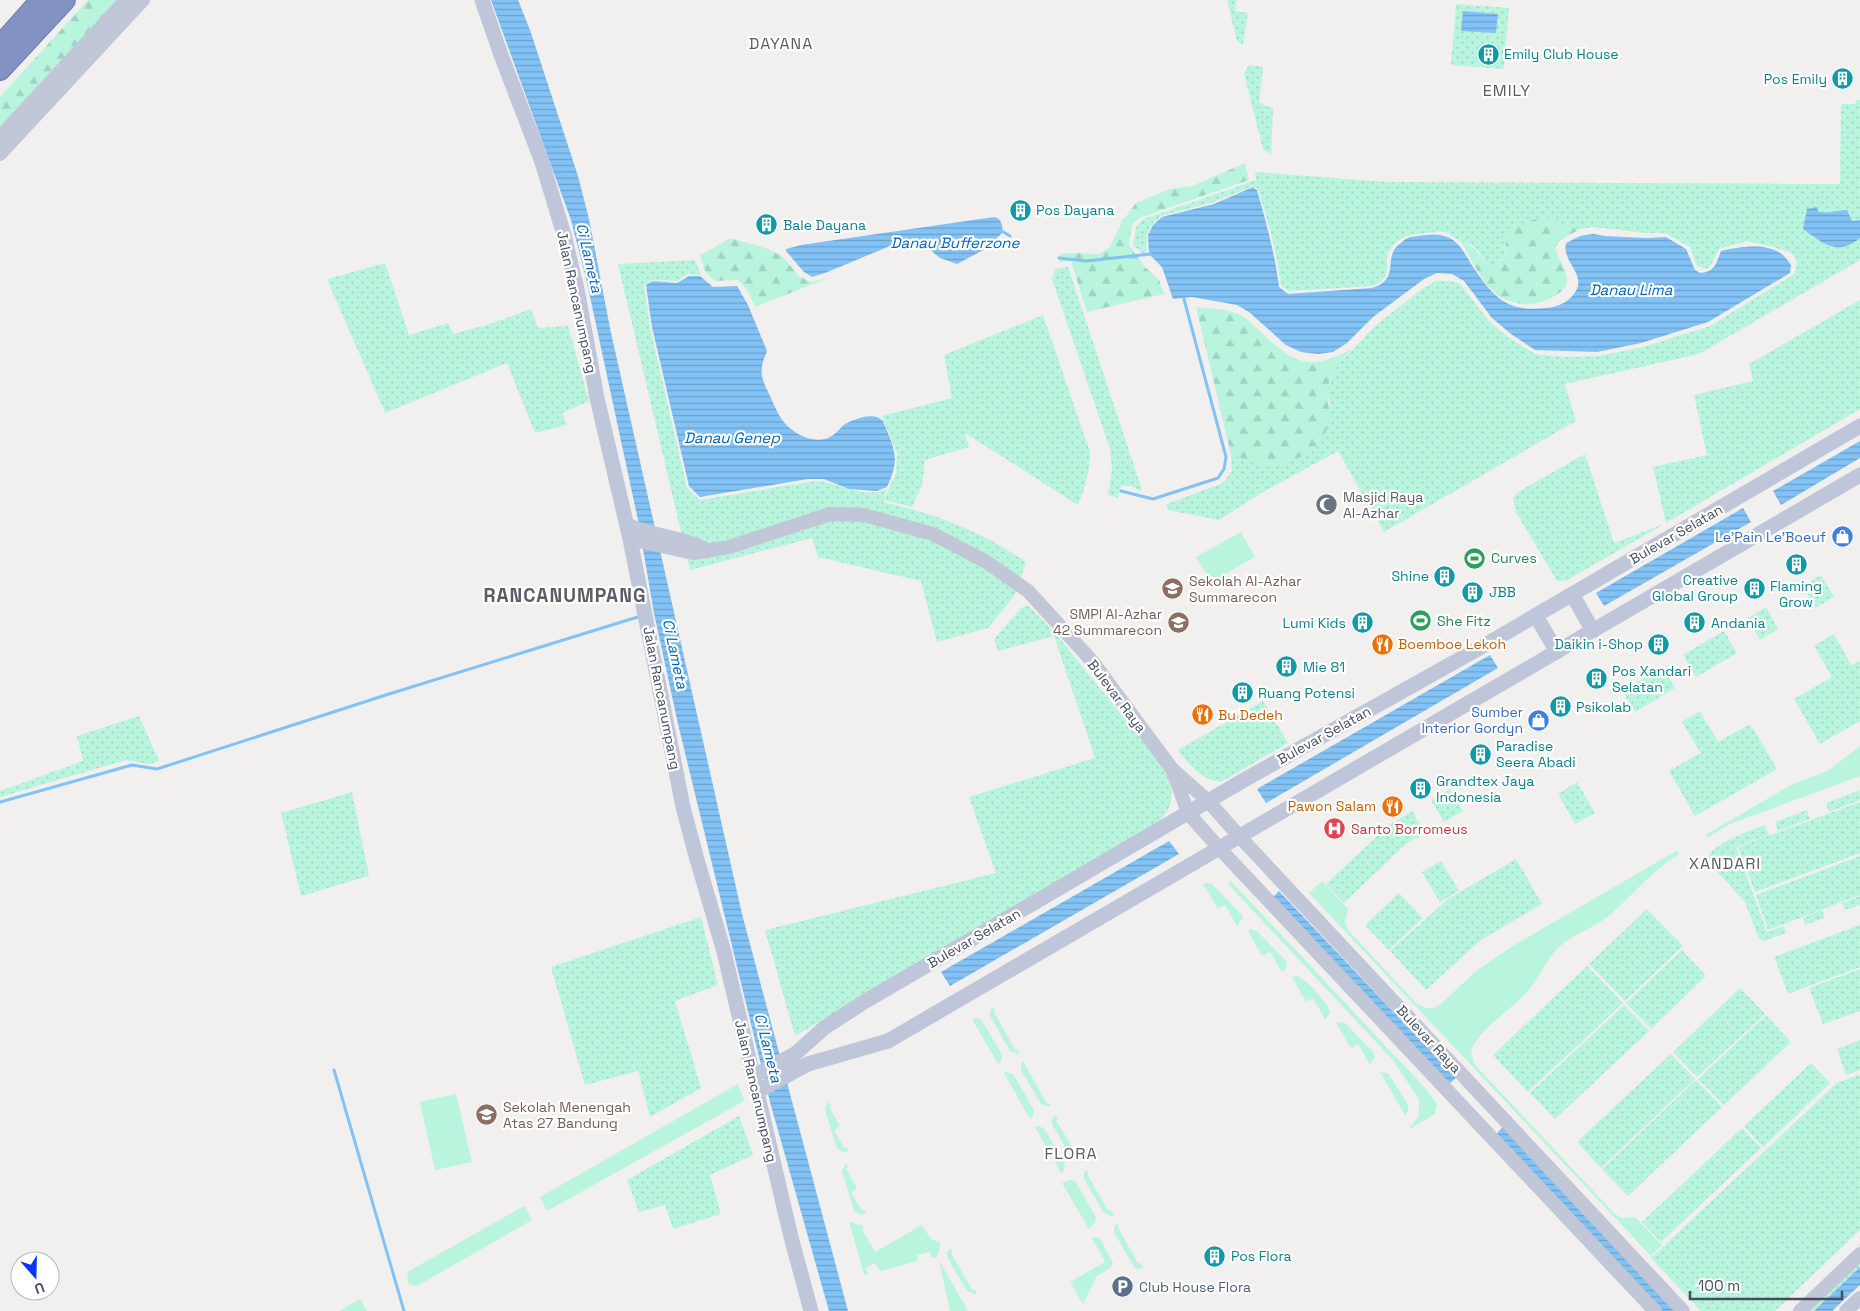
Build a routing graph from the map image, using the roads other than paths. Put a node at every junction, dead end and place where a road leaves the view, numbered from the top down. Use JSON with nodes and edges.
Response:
{"nodes":[{"id":1,"x":41,"y":0,"type":"edge"},
{"id":2,"x":65,"y":0,"type":"edge"},
{"id":3,"x":126,"y":0,"type":"edge"},
{"id":4,"x":143,"y":0,"type":"edge"},
{"id":5,"x":480,"y":2,"type":"edge"},
{"id":6,"x":0,"y":46,"type":"edge"},
{"id":7,"x":0,"y":70,"type":"edge"},
{"id":8,"x":0,"y":137,"type":"edge"},
{"id":9,"x":0,"y":154,"type":"edge"},
{"id":10,"x":1860,"y":426,"type":"edge"},
{"id":11,"x":1860,"y":475,"type":"edge"},
{"id":12,"x":633,"y":533,"type":"junction"},
{"id":13,"x":1572,"y":594,"type":"junction"},
{"id":14,"x":1536,"y":616,"type":"junction"},
{"id":15,"x":1593,"y":631,"type":"junction"},
{"id":16,"x":1557,"y":652,"type":"junction"},
{"id":17,"x":1172,"y":769,"type":"junction"},
{"id":18,"x":1208,"y":801,"type":"junction"},
{"id":19,"x":1188,"y":813,"type":"junction"},
{"id":20,"x":1238,"y":836,"type":"junction"},
{"id":21,"x":1219,"y":848,"type":"junction"},
{"id":22,"x":795,"y":1062,"type":"junction"},
{"id":23,"x":761,"y":1072,"type":"dead end"},
{"id":24,"x":764,"y":1088,"type":"dead end"},
{"id":25,"x":1860,"y":1254,"type":"edge"},
{"id":26,"x":1860,"y":1298,"type":"edge"},
{"id":27,"x":812,"y":1311,"type":"edge"},
{"id":28,"x":1655,"y":1311,"type":"edge"},
{"id":29,"x":1683,"y":1311,"type":"edge"},
{"id":30,"x":1800,"y":1311,"type":"edge"},
{"id":31,"x":1846,"y":1311,"type":"edge"}],
"edges":[{"from":1,"to":6,"type":"highway"},
{"from":2,"to":7,"type":"highway"},
{"from":3,"to":8,"type":"street"},
{"from":4,"to":9,"type":"street"},
{"from":5,"to":12,"type":"main road","name":"Jalan Rancanumpang"},
{"from":10,"to":13,"type":"main road","name":"Bulevar Selatan"},
{"from":11,"to":15,"type":"main road"},
{"from":12,"to":17,"type":"street","name":"Bulevar Raya"},
{"from":12,"to":27,"type":"main road","name":"Jalan Rancanumpang"},
{"from":13,"to":14,"type":"main road","name":"Bulevar Selatan"},
{"from":13,"to":15,"type":"main road"},
{"from":14,"to":16,"type":"main road"},
{"from":14,"to":18,"type":"main road","name":"Bulevar Selatan"},
{"from":15,"to":16,"type":"main road"},
{"from":16,"to":20,"type":"main road"},
{"from":17,"to":18,"type":"street","name":"Bulevar Raya"},
{"from":17,"to":19,"type":"street","name":"Bulevar Raya"},
{"from":18,"to":19,"type":"main road","name":"Bulevar Selatan"},
{"from":18,"to":20,"type":"street","name":"Bulevar Raya"},
{"from":19,"to":21,"type":"street","name":"Bulevar Raya"},
{"from":19,"to":22,"type":"main road","name":"Bulevar Selatan"},
{"from":20,"to":21,"type":"main road"},
{"from":20,"to":29,"type":"street","name":"Bulevar Raya"},
{"from":21,"to":22,"type":"main road"},
{"from":21,"to":28,"type":"street","name":"Bulevar Raya"},
{"from":22,"to":23,"type":"main road"},
{"from":22,"to":24,"type":"main road"},
{"from":25,"to":30,"type":"street"},
{"from":26,"to":31,"type":"street"}]}
